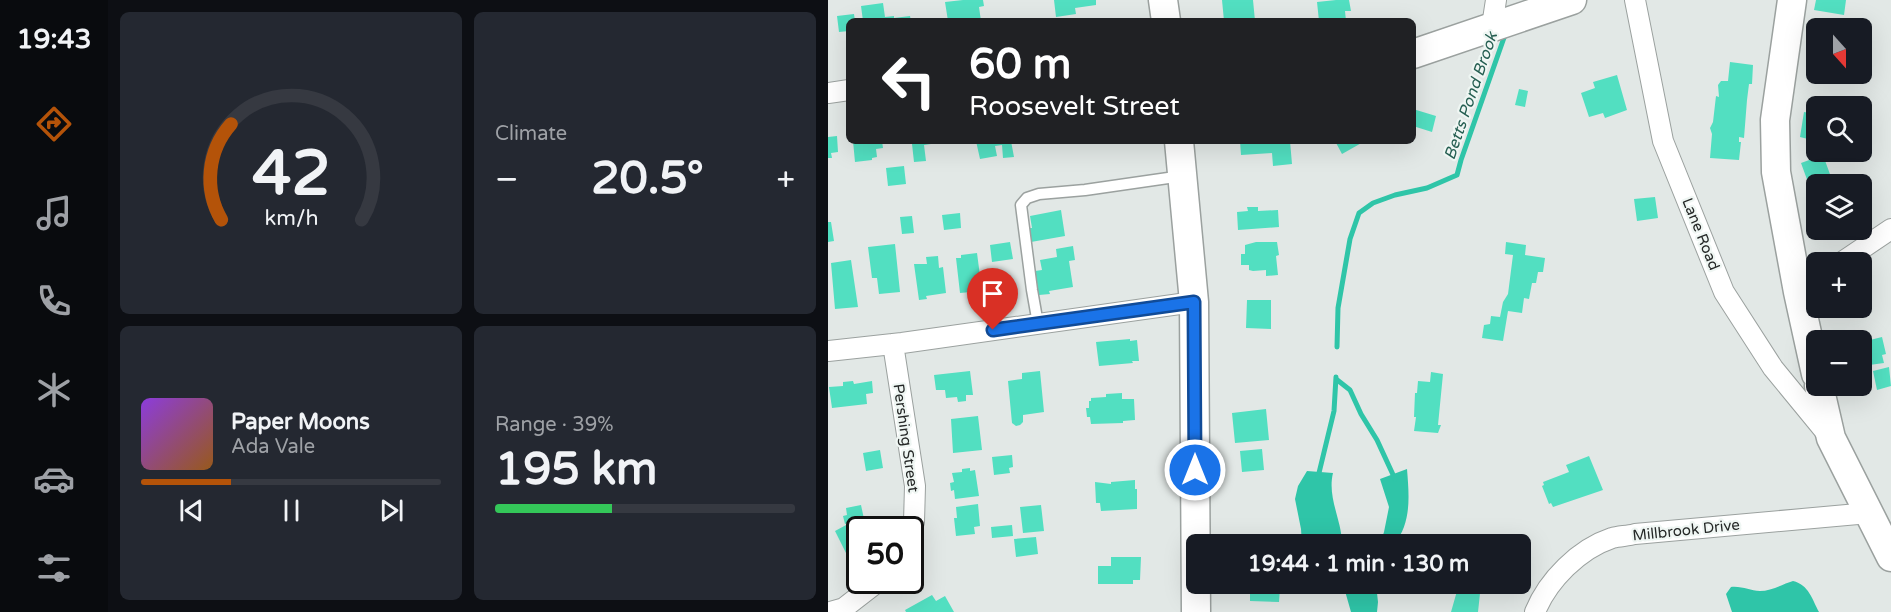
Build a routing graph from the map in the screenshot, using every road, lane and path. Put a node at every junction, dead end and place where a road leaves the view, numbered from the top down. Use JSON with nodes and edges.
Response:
{"nodes":[{"id":1,"x":1163,"y":0,"type":"edge"},
{"id":2,"x":1572,"y":0,"type":"edge"},
{"id":3,"x":1635,"y":0,"type":"edge"},
{"id":4,"x":1792,"y":0,"type":"edge"},
{"id":5,"x":1495,"y":17,"type":"edge"},
{"id":6,"x":1166,"y":18,"type":"edge"},
{"id":7,"x":1416,"y":53,"type":"edge"},
{"id":8,"x":846,"y":90,"type":"edge"},
{"id":9,"x":828,"y":93,"type":"edge"},
{"id":10,"x":1179,"y":144,"type":"edge"},
{"id":11,"x":1182,"y":176,"type":"junction"},
{"id":12,"x":1891,"y":230,"type":"edge"},
{"id":13,"x":1857,"y":252,"type":"edge"},
{"id":14,"x":1806,"y":282,"type":"edge"},
{"id":15,"x":1194,"y":302,"type":"junction"},
{"id":16,"x":1038,"y":324,"type":"junction"},
{"id":17,"x":892,"y":344,"type":"junction"},
{"id":18,"x":828,"y":351,"type":"edge"},
{"id":19,"x":1821,"y":396,"type":"edge"},
{"id":20,"x":1831,"y":438,"type":"junction"},
{"id":21,"x":1869,"y":513,"type":"junction"},
{"id":22,"x":914,"y":516,"type":"edge"},
{"id":23,"x":1891,"y":557,"type":"edge"},
{"id":24,"x":863,"y":594,"type":"edge"},
{"id":25,"x":830,"y":612,"type":"edge"},
{"id":26,"x":1196,"y":612,"type":"edge"},
{"id":27,"x":1535,"y":612,"type":"edge"}],
"edges":[{"from":1,"to":6,"type":"street"},
{"from":2,"to":5,"type":"street"},
{"from":3,"to":20,"type":"street","name":"Lane Road"},
{"from":4,"to":14,"type":"street"},
{"from":5,"to":7,"type":"street"},
{"from":8,"to":9,"type":"street"},
{"from":10,"to":11,"type":"street"},
{"from":11,"to":15,"type":"street"},
{"from":11,"to":16,"type":"lane"},
{"from":12,"to":13,"type":"street"},
{"from":15,"to":16,"type":"street"},
{"from":15,"to":26,"type":"street"},
{"from":16,"to":17,"type":"street"},
{"from":17,"to":18,"type":"street"},
{"from":17,"to":22,"type":"street","name":"Pershing Street"},
{"from":19,"to":20,"type":"street"},
{"from":20,"to":21,"type":"street"},
{"from":21,"to":23,"type":"street"},
{"from":21,"to":27,"type":"street","name":"Millbrook Drive"},
{"from":24,"to":25,"type":"street"}]}
